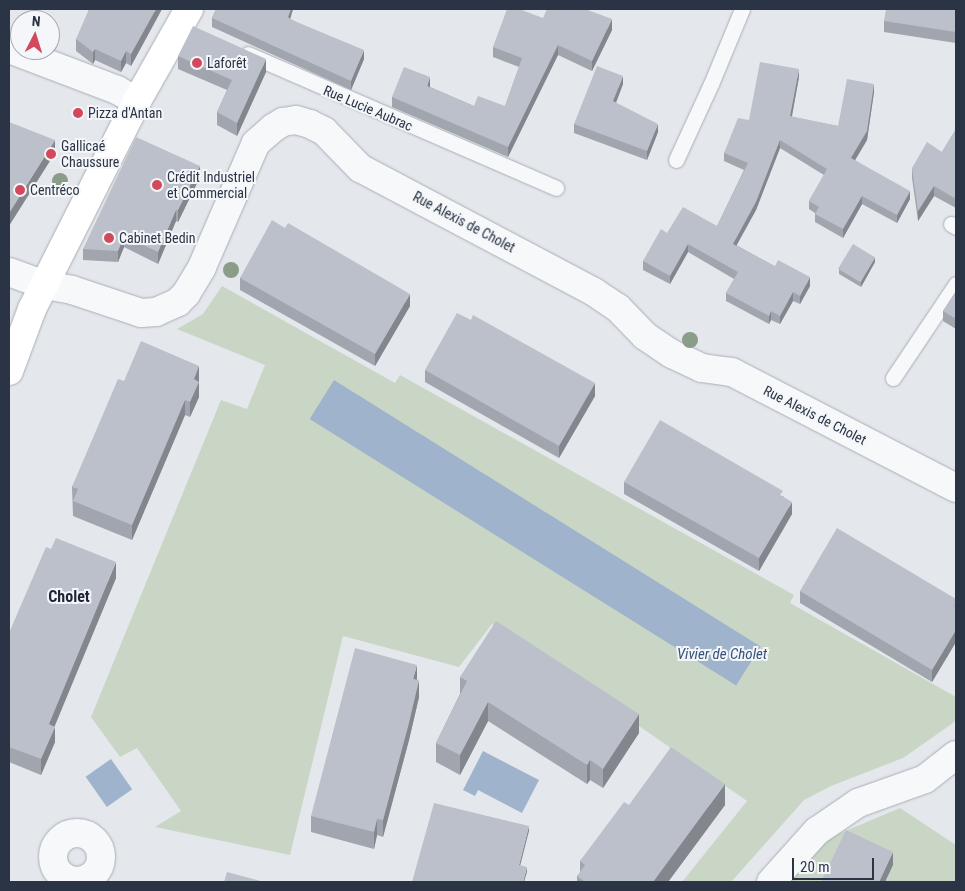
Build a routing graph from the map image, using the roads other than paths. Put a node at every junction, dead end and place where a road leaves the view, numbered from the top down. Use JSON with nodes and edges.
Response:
{"nodes":[{"id":1,"x":742,"y":9,"type":"edge"},
{"id":2,"x":189,"y":21,"type":"edge"},
{"id":3,"x":234,"y":48,"type":"edge"},
{"id":4,"x":9,"y":49,"type":"edge"},
{"id":5,"x":137,"y":101,"type":"junction"},
{"id":6,"x":676,"y":160,"type":"dead end"},
{"id":7,"x":556,"y":188,"type":"dead end"},
{"id":8,"x":9,"y":272,"type":"edge"},
{"id":9,"x":956,"y":284,"type":"edge"},
{"id":10,"x":45,"y":285,"type":"junction"},
{"id":11,"x":9,"y":371,"type":"edge"},
{"id":12,"x":893,"y":378,"type":"dead end"},
{"id":13,"x":956,"y":488,"type":"edge"},
{"id":14,"x":956,"y":755,"type":"edge"},
{"id":15,"x":770,"y":882,"type":"edge"}],
"edges":[{"from":1,"to":6,"type":"lane"},
{"from":2,"to":5,"type":"main road"},
{"from":3,"to":7,"type":"lane","name":"Rue Lucie Aubrac"},
{"from":4,"to":5,"type":"street"},
{"from":5,"to":10,"type":"main road"},
{"from":8,"to":10,"type":"street","name":"Rue Alexis de Cholet"},
{"from":9,"to":12,"type":"lane"},
{"from":10,"to":11,"type":"main road"},
{"from":10,"to":13,"type":"street","name":"Rue Alexis de Cholet"},
{"from":14,"to":15,"type":"street"}]}
